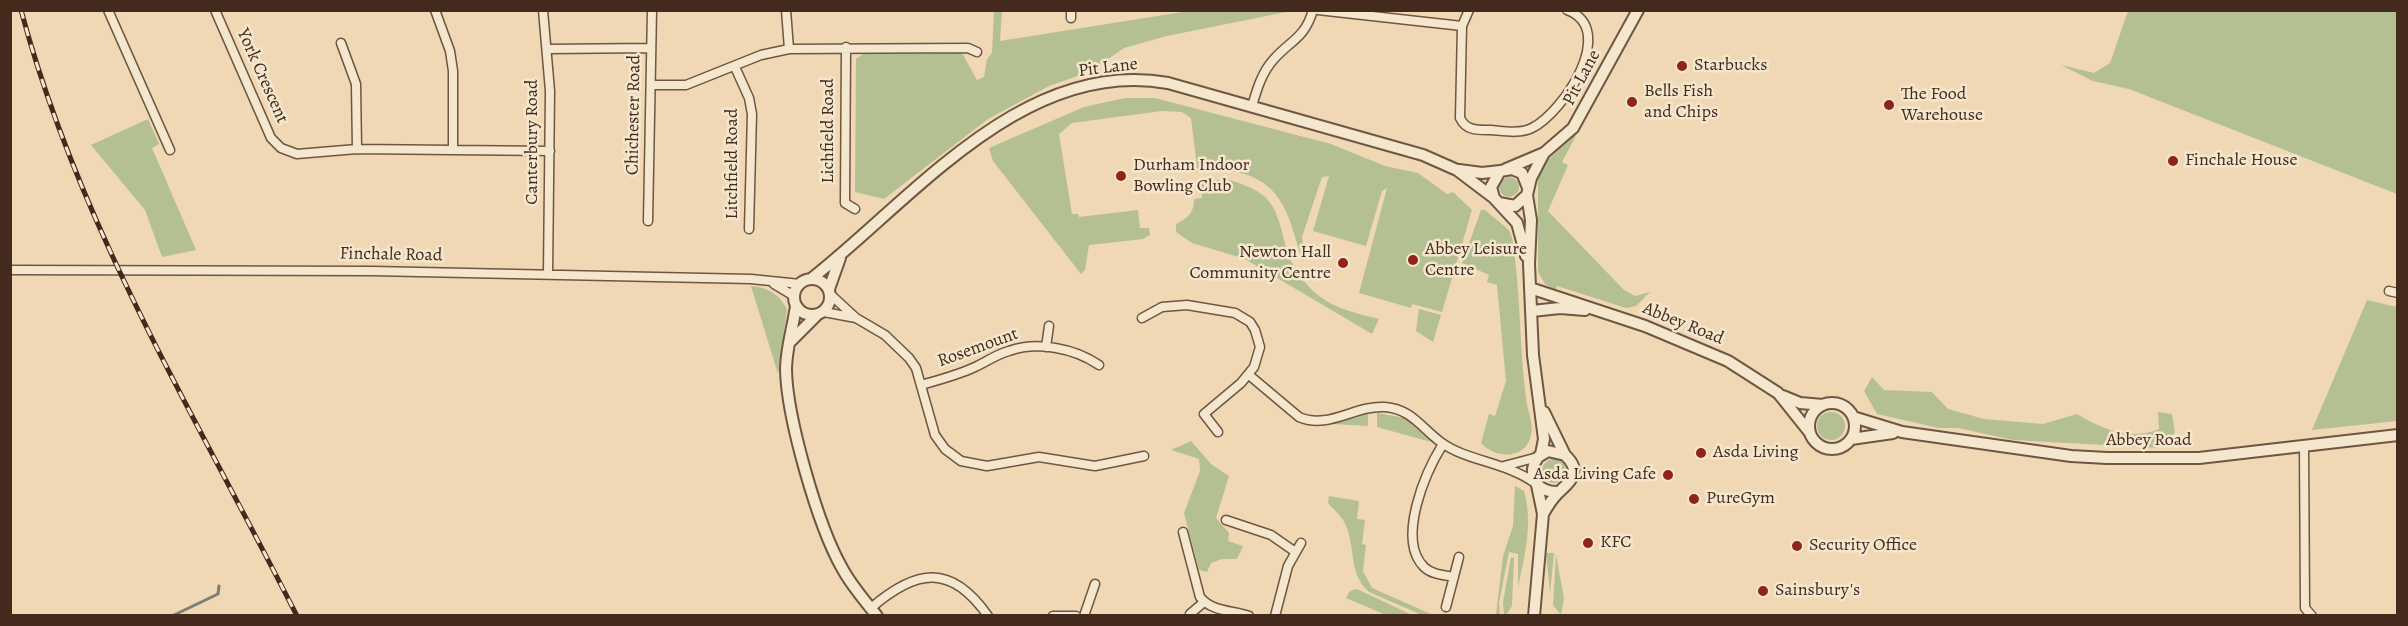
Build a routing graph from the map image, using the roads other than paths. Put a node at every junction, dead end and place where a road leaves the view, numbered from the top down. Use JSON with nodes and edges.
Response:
{"nodes":[{"id":1,"x":108,"y":10,"type":"edge"},
{"id":2,"x":214,"y":10,"type":"edge"},
{"id":3,"x":435,"y":10,"type":"edge"},
{"id":4,"x":543,"y":10,"type":"edge"},
{"id":5,"x":652,"y":10,"type":"edge"},
{"id":6,"x":786,"y":10,"type":"edge"},
{"id":7,"x":1313,"y":10,"type":"edge"},
{"id":8,"x":1318,"y":10,"type":"edge"},
{"id":9,"x":1469,"y":10,"type":"edge"},
{"id":10,"x":1568,"y":10,"type":"edge"},
{"id":11,"x":1638,"y":10,"type":"edge"},
{"id":12,"x":1462,"y":26,"type":"junction"},
{"id":13,"x":341,"y":43,"type":"dead end"},
{"id":14,"x":846,"y":47,"type":"junction"},
{"id":15,"x":651,"y":48,"type":"junction"},
{"id":16,"x":789,"y":48,"type":"junction"},
{"id":17,"x":549,"y":49,"type":"junction"},
{"id":18,"x":977,"y":52,"type":"dead end"},
{"id":19,"x":735,"y":67,"type":"junction"},
{"id":20,"x":651,"y":85,"type":"junction"},
{"id":21,"x":1252,"y":106,"type":"junction"},
{"id":22,"x":357,"y":149,"type":"junction"},
{"id":23,"x":170,"y":150,"type":"dead end"},
{"id":24,"x":453,"y":150,"type":"junction"},
{"id":25,"x":550,"y":151,"type":"junction"},
{"id":26,"x":1544,"y":153,"type":"junction"},
{"id":27,"x":1457,"y":170,"type":"junction"},
{"id":28,"x":1503,"y":170,"type":"junction"},
{"id":29,"x":1528,"y":191,"type":"junction"},
{"id":30,"x":1496,"y":200,"type":"junction"},
{"id":31,"x":855,"y":209,"type":"dead end"},
{"id":32,"x":648,"y":220,"type":"dead end"},
{"id":33,"x":749,"y":229,"type":"dead end"},
{"id":34,"x":841,"y":254,"type":"junction"},
{"id":35,"x":1529,"y":264,"type":"junction"},
{"id":36,"x":10,"y":270,"type":"edge"},
{"id":37,"x":548,"y":274,"type":"junction"},
{"id":38,"x":811,"y":279,"type":"junction"},
{"id":39,"x":771,"y":282,"type":"junction"},
{"id":40,"x":800,"y":284,"type":"junction"},
{"id":41,"x":1530,"y":288,"type":"junction"},
{"id":42,"x":830,"y":292,"type":"junction"},
{"id":43,"x":795,"y":301,"type":"junction"},
{"id":44,"x":1532,"y":311,"type":"junction"},
{"id":45,"x":1145,"y":312,"type":"dead end"},
{"id":46,"x":1602,"y":312,"type":"junction"},
{"id":47,"x":820,"y":314,"type":"junction"},
{"id":48,"x":856,"y":318,"type":"junction"},
{"id":49,"x":1050,"y":326,"type":"dead end"},
{"id":50,"x":791,"y":341,"type":"junction"},
{"id":51,"x":1046,"y":347,"type":"junction"},
{"id":52,"x":1099,"y":365,"type":"dead end"},
{"id":53,"x":1249,"y":375,"type":"junction"},
{"id":54,"x":921,"y":385,"type":"junction"},
{"id":55,"x":1778,"y":393,"type":"junction"},
{"id":56,"x":1823,"y":405,"type":"junction"},
{"id":57,"x":1542,"y":409,"type":"junction"},
{"id":58,"x":1853,"y":417,"type":"junction"},
{"id":59,"x":1218,"y":432,"type":"dead end"},
{"id":60,"x":1902,"y":432,"type":"junction"},
{"id":61,"x":1810,"y":433,"type":"junction"},
{"id":62,"x":2397,"y":435,"type":"edge"},
{"id":63,"x":1851,"y":439,"type":"junction"},
{"id":64,"x":1443,"y":444,"type":"junction"},
{"id":65,"x":2304,"y":446,"type":"junction"},
{"id":66,"x":1565,"y":455,"type":"junction"},
{"id":67,"x":1144,"y":456,"type":"dead end"},
{"id":68,"x":1540,"y":456,"type":"junction"},
{"id":69,"x":1503,"y":466,"type":"junction"},
{"id":70,"x":1536,"y":484,"type":"junction"},
{"id":71,"x":1559,"y":492,"type":"junction"},
{"id":72,"x":1543,"y":514,"type":"junction"},
{"id":73,"x":1226,"y":520,"type":"dead end"},
{"id":74,"x":1184,"y":532,"type":"dead end"},
{"id":75,"x":1301,"y":543,"type":"dead end"},
{"id":76,"x":1294,"y":551,"type":"junction"},
{"id":77,"x":1460,"y":557,"type":"dead end"},
{"id":78,"x":1454,"y":577,"type":"junction"},
{"id":79,"x":1095,"y":584,"type":"dead end"},
{"id":80,"x":1204,"y":602,"type":"junction"},
{"id":81,"x":1446,"y":607,"type":"dead end"},
{"id":82,"x":874,"y":612,"type":"edge"},
{"id":83,"x":1190,"y":614,"type":"edge"},
{"id":84,"x":988,"y":615,"type":"edge"},
{"id":85,"x":1053,"y":615,"type":"edge"},
{"id":86,"x":1076,"y":615,"type":"edge"},
{"id":87,"x":1084,"y":615,"type":"edge"},
{"id":88,"x":1249,"y":615,"type":"edge"},
{"id":89,"x":1275,"y":615,"type":"edge"},
{"id":90,"x":1534,"y":615,"type":"edge"},
{"id":91,"x":2312,"y":615,"type":"edge"}],
"edges":[{"from":1,"to":23,"type":"street"},
{"from":2,"to":22,"type":"street","name":"York Crescent"},
{"from":3,"to":24,"type":"street"},
{"from":4,"to":17,"type":"street","name":"Canterbury Road"},
{"from":5,"to":15,"type":"street","name":"Chichester Road"},
{"from":6,"to":16,"type":"street"},
{"from":7,"to":21,"type":"street"},
{"from":8,"to":12,"type":"street"},
{"from":9,"to":12,"type":"street"},
{"from":10,"to":12,"type":"street"},
{"from":11,"to":26,"type":"street","name":"Pit Lane"},
{"from":13,"to":22,"type":"street"},
{"from":14,"to":16,"type":"street"},
{"from":14,"to":18,"type":"street"},
{"from":14,"to":31,"type":"street","name":"Lichfield Road"},
{"from":15,"to":17,"type":"street"},
{"from":15,"to":20,"type":"street","name":"Chichester Road"},
{"from":16,"to":19,"type":"street"},
{"from":17,"to":25,"type":"street","name":"Canterbury Road"},
{"from":19,"to":20,"type":"street"},
{"from":19,"to":33,"type":"street","name":"Litchfield Road"},
{"from":20,"to":32,"type":"street","name":"Chichester Road"},
{"from":21,"to":27,"type":"street","name":"Pit Lane"},
{"from":21,"to":34,"type":"street","name":"Pit Lane"},
{"from":22,"to":24,"type":"street","name":"York Crescent"},
{"from":24,"to":25,"type":"street","name":"York Crescent"},
{"from":25,"to":37,"type":"street","name":"Canterbury Road"},
{"from":26,"to":28,"type":"street","name":"Pit Lane"},
{"from":26,"to":29,"type":"street","name":"Pit Lane"},
{"from":27,"to":28,"type":"street"},
{"from":27,"to":30,"type":"street"},
{"from":28,"to":29,"type":"street"},
{"from":28,"to":30,"type":"street"},
{"from":29,"to":30,"type":"street"},
{"from":29,"to":35,"type":"street"},
{"from":30,"to":35,"type":"street"},
{"from":34,"to":38,"type":"street","name":"Pit Lane"},
{"from":34,"to":42,"type":"street"},
{"from":35,"to":41,"type":"street"},
{"from":36,"to":37,"type":"street","name":"Finchale Road"},
{"from":37,"to":39,"type":"street","name":"Finchale Road"},
{"from":38,"to":40,"type":"street"},
{"from":38,"to":42,"type":"street"},
{"from":39,"to":40,"type":"street","name":"Finchale Road"},
{"from":39,"to":43,"type":"street","name":"Finchale Road"},
{"from":40,"to":43,"type":"street"},
{"from":41,"to":44,"type":"street"},
{"from":41,"to":46,"type":"street","name":"Abbey Road"},
{"from":42,"to":47,"type":"street"},
{"from":42,"to":48,"type":"street","name":"Rosemount"},
{"from":43,"to":47,"type":"street"},
{"from":43,"to":50,"type":"street"},
{"from":44,"to":46,"type":"street","name":"Abbey Road"},
{"from":44,"to":57,"type":"street"},
{"from":45,"to":53,"type":"street"},
{"from":46,"to":55,"type":"street","name":"Abbey Road"},
{"from":47,"to":48,"type":"street","name":"Rosemount"},
{"from":47,"to":50,"type":"street"},
{"from":48,"to":54,"type":"street","name":"Rosemount"},
{"from":49,"to":51,"type":"street","name":"Rosemount"},
{"from":50,"to":82,"type":"street"},
{"from":51,"to":52,"type":"street","name":"Rosemount"},
{"from":51,"to":54,"type":"street","name":"Rosemount"},
{"from":53,"to":59,"type":"street"},
{"from":53,"to":64,"type":"street"},
{"from":54,"to":67,"type":"street","name":"Rosemount"},
{"from":55,"to":56,"type":"street","name":"Abbey Road"},
{"from":55,"to":61,"type":"street","name":"Abbey Road"},
{"from":56,"to":58,"type":"street"},
{"from":56,"to":61,"type":"street"},
{"from":57,"to":66,"type":"street"},
{"from":57,"to":68,"type":"street"},
{"from":58,"to":60,"type":"street"},
{"from":58,"to":63,"type":"street"},
{"from":60,"to":63,"type":"street"},
{"from":60,"to":65,"type":"street","name":"Abbey Road"},
{"from":61,"to":63,"type":"street"},
{"from":62,"to":65,"type":"street","name":"Abbey Road"},
{"from":64,"to":69,"type":"street"},
{"from":64,"to":78,"type":"street"},
{"from":65,"to":91,"type":"street"},
{"from":66,"to":68,"type":"street"},
{"from":66,"to":71,"type":"street"},
{"from":68,"to":69,"type":"street"},
{"from":68,"to":70,"type":"street"},
{"from":69,"to":70,"type":"street"},
{"from":70,"to":71,"type":"street"},
{"from":70,"to":72,"type":"street"},
{"from":71,"to":72,"type":"street"},
{"from":72,"to":90,"type":"street"},
{"from":73,"to":76,"type":"street"},
{"from":74,"to":80,"type":"street"},
{"from":75,"to":76,"type":"street"},
{"from":76,"to":89,"type":"street"},
{"from":77,"to":78,"type":"street"},
{"from":78,"to":81,"type":"street"},
{"from":79,"to":87,"type":"street"},
{"from":80,"to":83,"type":"street"},
{"from":80,"to":88,"type":"street"},
{"from":82,"to":84,"type":"street"},
{"from":85,"to":86,"type":"street"}]}
